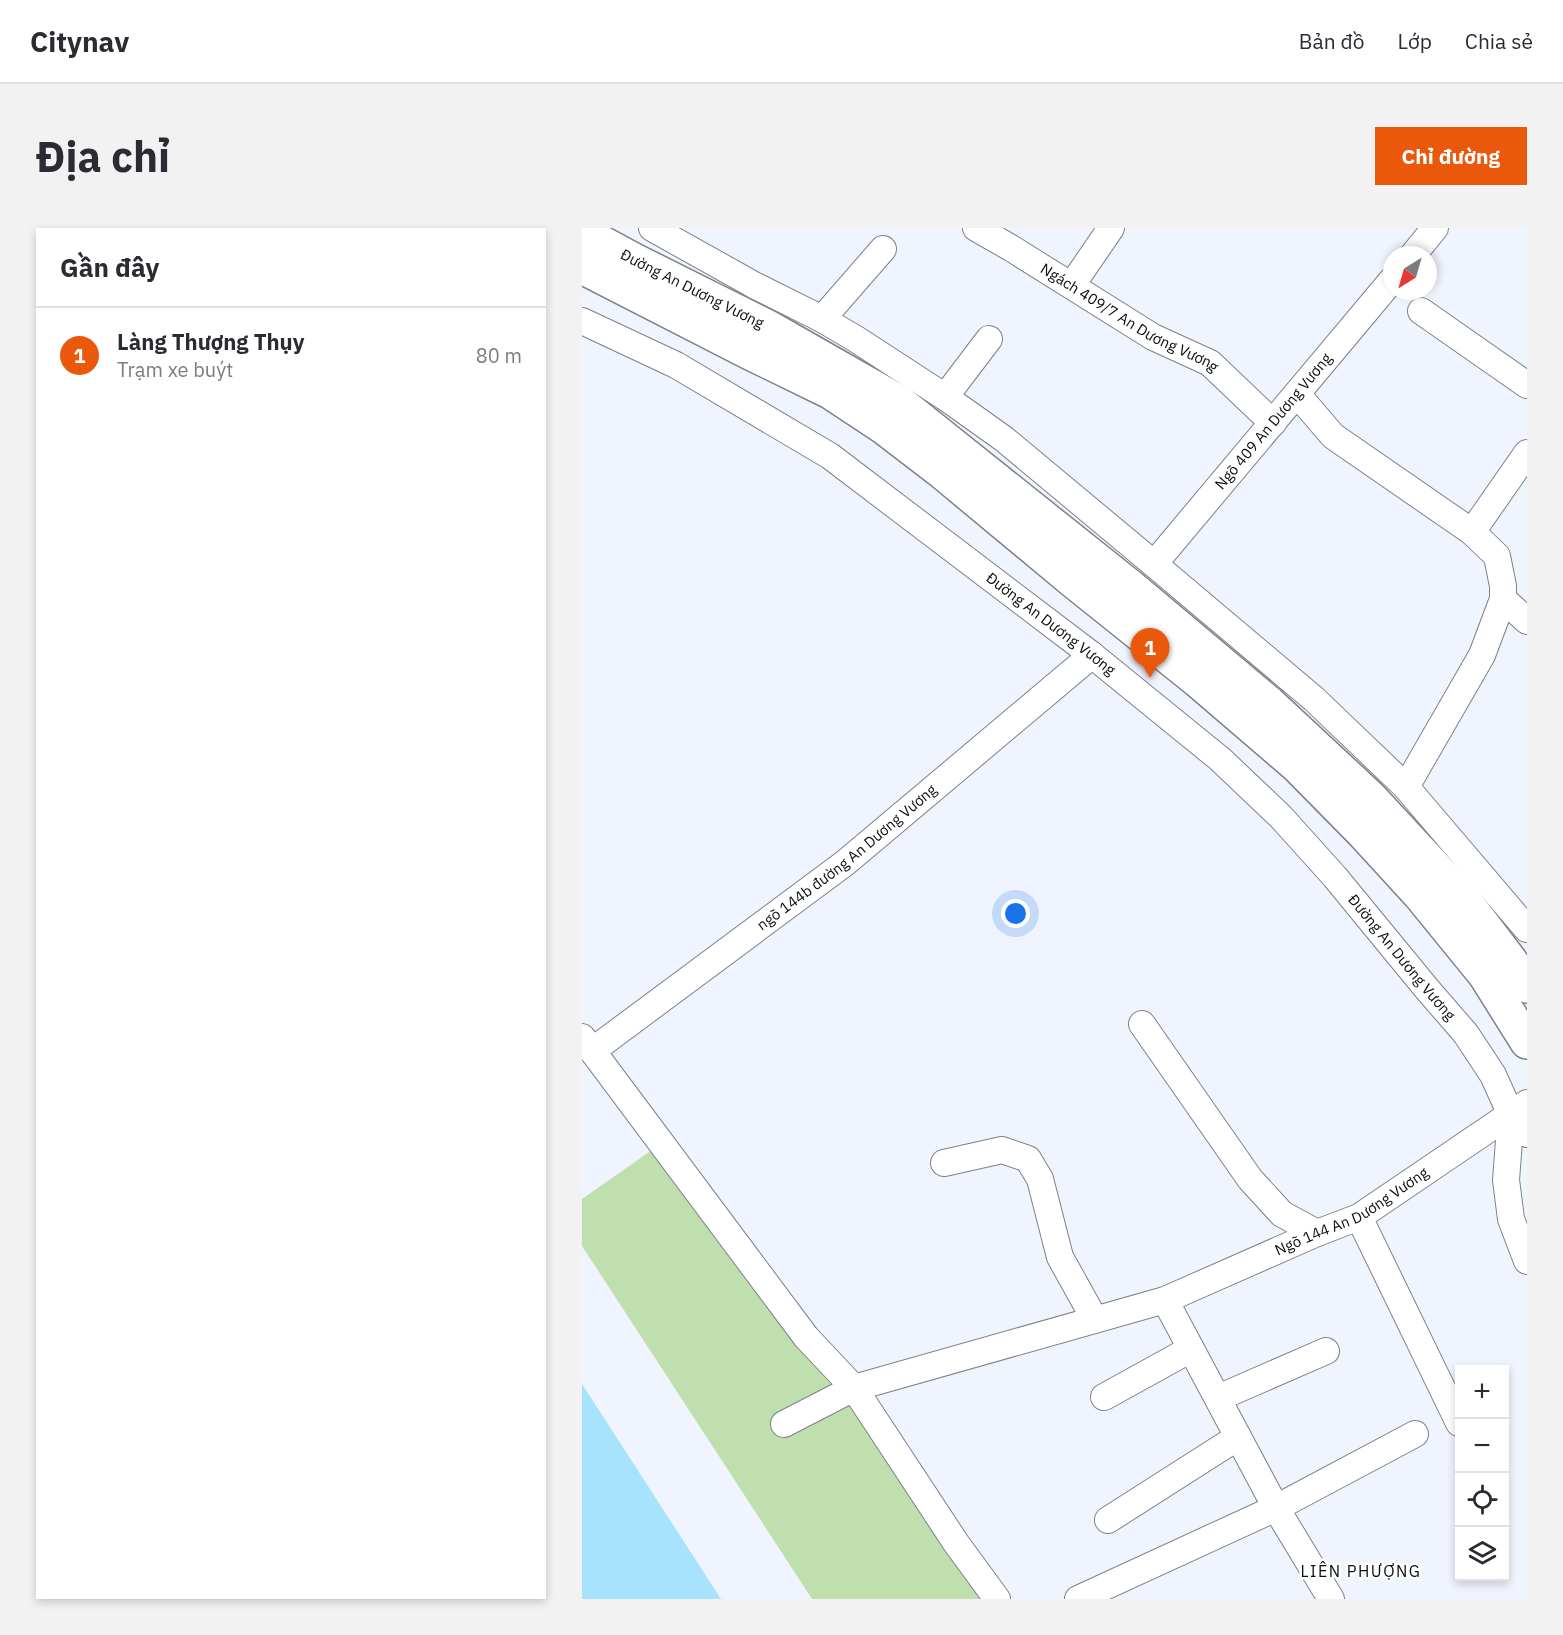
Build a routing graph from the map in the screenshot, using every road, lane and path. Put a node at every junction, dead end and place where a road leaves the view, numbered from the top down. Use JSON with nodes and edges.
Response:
{"nodes":[{"id":1,"x":620,"y":228,"type":"edge"},
{"id":2,"x":652,"y":228,"type":"edge"},
{"id":3,"x":976,"y":228,"type":"edge"},
{"id":4,"x":1111,"y":228,"type":"edge"},
{"id":5,"x":1436,"y":228,"type":"edge"},
{"id":6,"x":582,"y":232,"type":"edge"},
{"id":7,"x":1421,"y":246,"type":"edge"},
{"id":8,"x":883,"y":249,"type":"dead end"},
{"id":9,"x":582,"y":267,"type":"edge"},
{"id":10,"x":1072,"y":285,"type":"junction"},
{"id":11,"x":1383,"y":291,"type":"edge"},
{"id":12,"x":1421,"y":311,"type":"dead end"},
{"id":13,"x":822,"y":319,"type":"junction"},
{"id":14,"x":582,"y":321,"type":"edge"},
{"id":15,"x":770,"y":327,"type":"junction"},
{"id":16,"x":989,"y":339,"type":"dead end"},
{"id":17,"x":1527,"y":385,"type":"edge"},
{"id":18,"x":1297,"y":394,"type":"junction"},
{"id":19,"x":945,"y":396,"type":"junction"},
{"id":20,"x":1273,"y":423,"type":"junction"},
{"id":21,"x":1527,"y":453,"type":"edge"},
{"id":22,"x":1472,"y":532,"type":"junction"},
{"id":23,"x":1154,"y":564,"type":"junction"},
{"id":24,"x":1083,"y":569,"type":"junction"},
{"id":25,"x":1503,"y":599,"type":"junction"},
{"id":26,"x":1527,"y":621,"type":"edge"},
{"id":27,"x":1092,"y":655,"type":"junction"},
{"id":28,"x":1406,"y":788,"type":"junction"},
{"id":29,"x":1527,"y":929,"type":"edge"},
{"id":30,"x":1527,"y":986,"type":"edge"},
{"id":31,"x":1143,"y":1024,"type":"dead end"},
{"id":32,"x":1527,"y":1041,"type":"edge"},
{"id":33,"x":587,"y":1044,"type":"edge"},
{"id":34,"x":1522,"y":1117,"type":"edge"},
{"id":35,"x":944,"y":1163,"type":"dead end"},
{"id":36,"x":1359,"y":1217,"type":"junction"},
{"id":37,"x":1317,"y":1233,"type":"junction"},
{"id":38,"x":1527,"y":1261,"type":"edge"},
{"id":39,"x":1165,"y":1300,"type":"junction"},
{"id":40,"x":1095,"y":1320,"type":"junction"},
{"id":41,"x":1191,"y":1349,"type":"junction"},
{"id":42,"x":1326,"y":1351,"type":"dead end"},
{"id":43,"x":854,"y":1388,"type":"junction"},
{"id":44,"x":1104,"y":1397,"type":"dead end"},
{"id":45,"x":1218,"y":1398,"type":"junction"},
{"id":46,"x":1457,"y":1419,"type":"edge"},
{"id":47,"x":784,"y":1424,"type":"dead end"},
{"id":48,"x":1415,"y":1434,"type":"dead end"},
{"id":49,"x":1238,"y":1437,"type":"junction"},
{"id":50,"x":1276,"y":1508,"type":"junction"},
{"id":51,"x":1108,"y":1520,"type":"dead end"},
{"id":52,"x":997,"y":1599,"type":"edge"},
{"id":53,"x":1078,"y":1599,"type":"edge"},
{"id":54,"x":1331,"y":1599,"type":"edge"}],
"edges":[{"from":1,"to":15,"type":"main road"},
{"from":2,"to":13,"type":"street","name":"Đường An Dương Vương"},
{"from":3,"to":10,"type":"street","name":"Ngách 409/7 An Dương Vương"},
{"from":4,"to":10,"type":"street"},
{"from":5,"to":7,"type":"street"},
{"from":6,"to":15,"type":"main road","name":"Đường An Dương Vương"},
{"from":8,"to":13,"type":"street"},
{"from":9,"to":24,"type":"main road","name":"Đường An Dương Vương"},
{"from":10,"to":20,"type":"street","name":"Ngách 409/7 An Dương Vương"},
{"from":11,"to":18,"type":"street","name":"Ngõ 409 An Dương Vương"},
{"from":12,"to":17,"type":"street"},
{"from":13,"to":19,"type":"street","name":"Đường An Dương Vương"},
{"from":14,"to":27,"type":"street","name":"Đường An Dương Vương"},
{"from":15,"to":24,"type":"main road","name":"Đường An Dương Vương"},
{"from":16,"to":19,"type":"street"},
{"from":18,"to":20,"type":"street","name":"Ngõ 409 An Dương Vương"},
{"from":18,"to":22,"type":"street"},
{"from":19,"to":23,"type":"street","name":"Đường An Dương Vương"},
{"from":20,"to":23,"type":"street","name":"Ngõ 409 An Dương Vương"},
{"from":21,"to":22,"type":"street"},
{"from":22,"to":25,"type":"street"},
{"from":23,"to":28,"type":"street","name":"Đường An Dương Vương"},
{"from":24,"to":30,"type":"main road","name":"Đường An Dương Vương"},
{"from":24,"to":32,"type":"main road","name":"Đường An Dương Vương"},
{"from":25,"to":26,"type":"street"},
{"from":25,"to":28,"type":"street"},
{"from":27,"to":33,"type":"street","name":"ngõ 144b đường An Dương Vương"},
{"from":27,"to":34,"type":"street","name":"Đường An Dương Vương"},
{"from":28,"to":29,"type":"street","name":"Đường An Dương Vương"},
{"from":31,"to":37,"type":"street"},
{"from":33,"to":43,"type":"street"},
{"from":34,"to":36,"type":"street","name":"Ngõ 144 An Dương Vương"},
{"from":34,"to":38,"type":"street"},
{"from":35,"to":40,"type":"street"},
{"from":36,"to":37,"type":"street","name":"Ngõ 144 An Dương Vương"},
{"from":36,"to":46,"type":"street"},
{"from":37,"to":39,"type":"street","name":"Ngõ 144 An Dương Vương"},
{"from":39,"to":40,"type":"street","name":"Ngõ 144 An Dương Vương"},
{"from":39,"to":41,"type":"street"},
{"from":40,"to":43,"type":"street","name":"Ngõ 144 An Dương Vương"},
{"from":41,"to":44,"type":"street"},
{"from":41,"to":45,"type":"street"},
{"from":42,"to":45,"type":"street"},
{"from":43,"to":47,"type":"street","name":"Ngõ 144 An Dương Vương"},
{"from":43,"to":52,"type":"street"},
{"from":45,"to":49,"type":"street"},
{"from":48,"to":50,"type":"street"},
{"from":49,"to":50,"type":"street"},
{"from":49,"to":51,"type":"street"},
{"from":50,"to":53,"type":"street"},
{"from":50,"to":54,"type":"street"}]}
